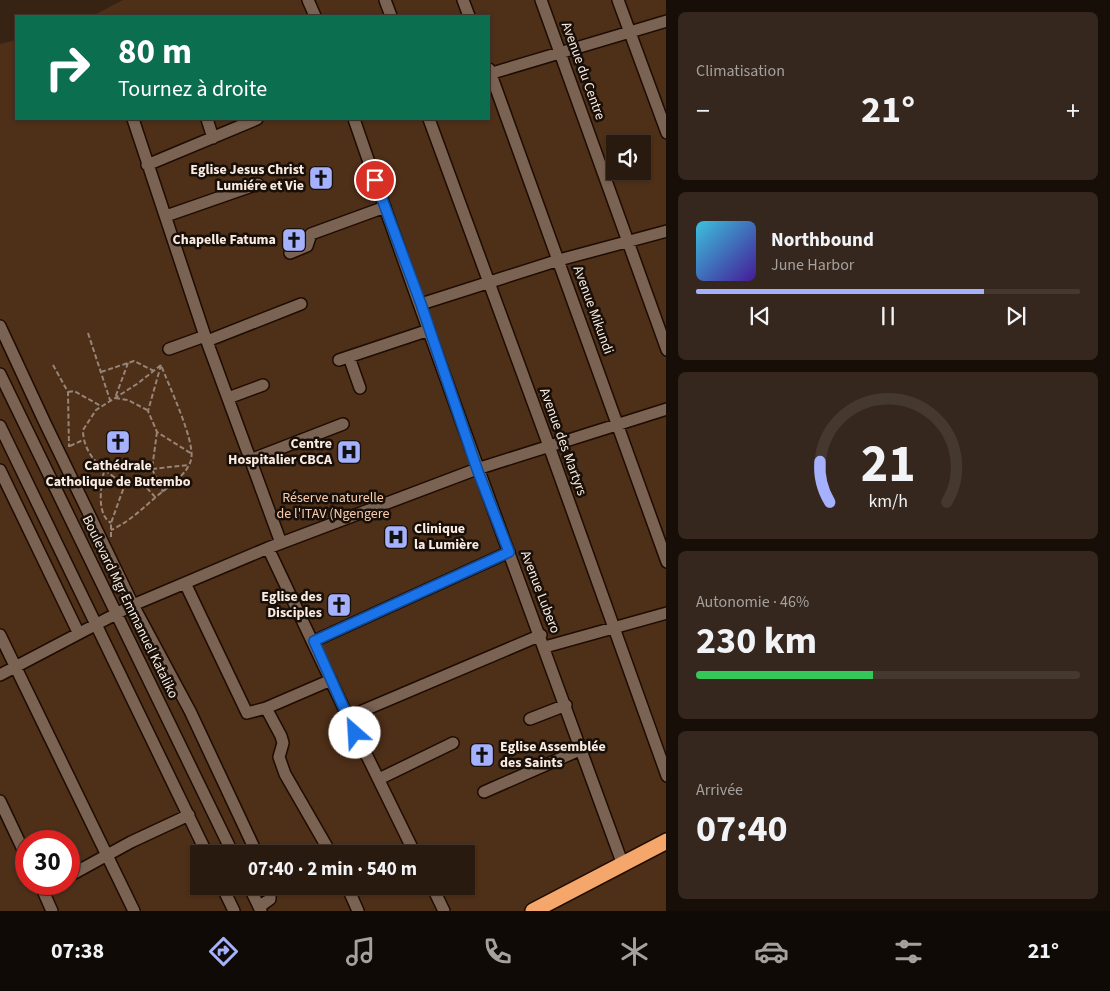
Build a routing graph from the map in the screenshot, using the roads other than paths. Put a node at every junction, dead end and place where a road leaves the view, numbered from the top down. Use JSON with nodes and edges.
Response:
{"nodes":[{"id":1,"x":308,"y":0,"type":"edge"},
{"id":2,"x":385,"y":0,"type":"edge"},
{"id":3,"x":463,"y":0,"type":"edge"},
{"id":4,"x":541,"y":0,"type":"edge"},
{"id":5,"x":618,"y":0,"type":"edge"},
{"id":6,"x":315,"y":15,"type":"edge"},
{"id":7,"x":391,"y":15,"type":"edge"},
{"id":8,"x":469,"y":15,"type":"edge"},
{"id":9,"x":666,"y":21,"type":"edge"},
{"id":10,"x":630,"y":32,"type":"junction"},
{"id":11,"x":560,"y":52,"type":"junction"},
{"id":12,"x":490,"y":72,"type":"edge"},
{"id":13,"x":490,"y":75,"type":"edge"},
{"id":14,"x":132,"y":120,"type":"edge"},
{"id":15,"x":206,"y":120,"type":"edge"},
{"id":16,"x":255,"y":120,"type":"edge"},
{"id":17,"x":354,"y":120,"type":"edge"},
{"id":18,"x":429,"y":120,"type":"edge"},
{"id":19,"x":666,"y":133,"type":"edge"},
{"id":20,"x":213,"y":138,"type":"junction"},
{"id":21,"x":147,"y":165,"type":"junction"},
{"id":22,"x":258,"y":184,"type":"dead end"},
{"id":23,"x":384,"y":207,"type":"junction"},
{"id":24,"x":166,"y":216,"type":"junction"},
{"id":25,"x":666,"y":231,"type":"edge"},
{"id":26,"x":627,"y":241,"type":"junction"},
{"id":27,"x":290,"y":253,"type":"dead end"},
{"id":28,"x":559,"y":260,"type":"junction"},
{"id":29,"x":488,"y":282,"type":"junction"},
{"id":30,"x":301,"y":304,"type":"dead end"},
{"id":31,"x":421,"y":304,"type":"junction"},
{"id":32,"x":0,"y":326,"type":"edge"},
{"id":33,"x":429,"y":330,"type":"junction"},
{"id":34,"x":206,"y":338,"type":"junction"},
{"id":35,"x":170,"y":349,"type":"dead end"},
{"id":36,"x":666,"y":350,"type":"edge"},
{"id":37,"x":0,"y":374,"type":"edge"},
{"id":38,"x":263,"y":385,"type":"dead end"},
{"id":39,"x":360,"y":388,"type":"dead end"},
{"id":40,"x":228,"y":398,"type":"junction"},
{"id":41,"x":666,"y":410,"type":"edge"},
{"id":42,"x":342,"y":424,"type":"dead end"},
{"id":43,"x":618,"y":425,"type":"junction"},
{"id":44,"x":0,"y":426,"type":"edge"},
{"id":45,"x":549,"y":446,"type":"junction"},
{"id":46,"x":250,"y":460,"type":"junction"},
{"id":47,"x":477,"y":469,"type":"junction"},
{"id":48,"x":0,"y":470,"type":"edge"},
{"id":49,"x":104,"y":543,"type":"junction"},
{"id":50,"x":281,"y":544,"type":"junction"},
{"id":51,"x":268,"y":548,"type":"junction"},
{"id":52,"x":509,"y":552,"type":"junction"},
{"id":53,"x":88,"y":555,"type":"junction"},
{"id":54,"x":666,"y":562,"type":"edge"},
{"id":55,"x":185,"y":584,"type":"junction"},
{"id":56,"x":133,"y":605,"type":"junction"},
{"id":57,"x":118,"y":612,"type":"junction"},
{"id":58,"x":666,"y":613,"type":"edge"},
{"id":59,"x":94,"y":624,"type":"junction"},
{"id":60,"x":614,"y":627,"type":"junction"},
{"id":61,"x":78,"y":632,"type":"junction"},
{"id":62,"x":0,"y":635,"type":"edge"},
{"id":63,"x":541,"y":635,"type":"junction"},
{"id":64,"x":314,"y":641,"type":"junction"},
{"id":65,"x":545,"y":647,"type":"junction"},
{"id":66,"x":15,"y":666,"type":"junction"},
{"id":67,"x":0,"y":674,"type":"edge"},
{"id":68,"x":331,"y":680,"type":"junction"},
{"id":69,"x":566,"y":705,"type":"junction"},
{"id":70,"x":266,"y":708,"type":"junction"},
{"id":71,"x":348,"y":717,"type":"junction"},
{"id":72,"x":530,"y":719,"type":"dead end"},
{"id":73,"x":453,"y":743,"type":"dead end"},
{"id":74,"x":582,"y":749,"type":"junction"},
{"id":75,"x":666,"y":776,"type":"edge"},
{"id":76,"x":379,"y":779,"type":"junction"},
{"id":77,"x":484,"y":792,"type":"dead end"},
{"id":78,"x":0,"y":801,"type":"edge"},
{"id":79,"x":189,"y":815,"type":"junction"},
{"id":80,"x":15,"y":833,"type":"edge"},
{"id":81,"x":666,"y":841,"type":"edge"},
{"id":82,"x":203,"y":845,"type":"edge"},
{"id":83,"x":229,"y":845,"type":"edge"},
{"id":84,"x":253,"y":845,"type":"edge"},
{"id":85,"x":326,"y":845,"type":"edge"},
{"id":86,"x":412,"y":845,"type":"edge"},
{"id":87,"x":107,"y":856,"type":"junction"},
{"id":88,"x":623,"y":864,"type":"junction"},
{"id":89,"x":80,"y":870,"type":"edge"},
{"id":90,"x":48,"y":895,"type":"edge"},
{"id":91,"x":226,"y":895,"type":"edge"},
{"id":92,"x":253,"y":895,"type":"edge"},
{"id":93,"x":270,"y":895,"type":"edge"},
{"id":94,"x":351,"y":895,"type":"edge"},
{"id":95,"x":436,"y":895,"type":"edge"},
{"id":96,"x":260,"y":909,"type":"edge"},
{"id":97,"x":52,"y":911,"type":"edge"},
{"id":98,"x":134,"y":911,"type":"edge"},
{"id":99,"x":234,"y":911,"type":"edge"},
{"id":100,"x":358,"y":911,"type":"edge"},
{"id":101,"x":444,"y":911,"type":"edge"},
{"id":102,"x":534,"y":911,"type":"edge"}],
"edges":[{"from":1,"to":6,"type":"street"},
{"from":2,"to":7,"type":"street"},
{"from":3,"to":8,"type":"street"},
{"from":4,"to":11,"type":"street","name":"Avenue du Centre"},
{"from":5,"to":10,"type":"street"},
{"from":9,"to":10,"type":"street"},
{"from":10,"to":11,"type":"street"},
{"from":10,"to":19,"type":"street"},
{"from":11,"to":12,"type":"street"},
{"from":11,"to":26,"type":"street","name":"Avenue du Centre"},
{"from":13,"to":28,"type":"street","name":"Avenue Mikundi"},
{"from":14,"to":21,"type":"street"},
{"from":15,"to":20,"type":"street"},
{"from":16,"to":20,"type":"street"},
{"from":17,"to":23,"type":"street","name":"Avenue Lubero"},
{"from":18,"to":29,"type":"street","name":"Avenue des Martyrs"},
{"from":20,"to":21,"type":"street"},
{"from":21,"to":24,"type":"street"},
{"from":22,"to":24,"type":"street"},
{"from":23,"to":27,"type":"street"},
{"from":23,"to":31,"type":"street","name":"Avenue Lubero"},
{"from":24,"to":34,"type":"street"},
{"from":25,"to":26,"type":"street"},
{"from":26,"to":28,"type":"street"},
{"from":26,"to":36,"type":"street","name":"Avenue du Centre"},
{"from":28,"to":29,"type":"street"},
{"from":28,"to":43,"type":"street","name":"Avenue Mikundi"},
{"from":29,"to":31,"type":"street"},
{"from":29,"to":45,"type":"street","name":"Avenue des Martyrs"},
{"from":30,"to":34,"type":"street"},
{"from":31,"to":33,"type":"street","name":"Avenue Lubero"},
{"from":32,"to":49,"type":"street"},
{"from":33,"to":39,"type":"street"},
{"from":33,"to":47,"type":"street","name":"Avenue Lubero"},
{"from":34,"to":35,"type":"street"},
{"from":34,"to":40,"type":"street"},
{"from":37,"to":53,"type":"street","name":"Boulevard Mgr Emmanuel Kataliko"},
{"from":38,"to":40,"type":"street"},
{"from":40,"to":46,"type":"street"},
{"from":41,"to":43,"type":"street"},
{"from":42,"to":46,"type":"street"},
{"from":43,"to":45,"type":"street"},
{"from":43,"to":54,"type":"street","name":"Avenue Mikundi"},
{"from":44,"to":59,"type":"street"},
{"from":45,"to":47,"type":"street"},
{"from":45,"to":60,"type":"street","name":"Avenue des Martyrs"},
{"from":46,"to":50,"type":"street"},
{"from":47,"to":50,"type":"street"},
{"from":47,"to":52,"type":"street","name":"Avenue Lubero"},
{"from":48,"to":61,"type":"street"},
{"from":49,"to":53,"type":"street"},
{"from":49,"to":56,"type":"street"},
{"from":50,"to":51,"type":"street"},
{"from":51,"to":55,"type":"street"},
{"from":51,"to":64,"type":"street"},
{"from":52,"to":63,"type":"street","name":"Avenue Lubero"},
{"from":52,"to":64,"type":"street"},
{"from":53,"to":57,"type":"street","name":"Boulevard Mgr Emmanuel Kataliko"},
{"from":55,"to":56,"type":"street"},
{"from":55,"to":70,"type":"street"},
{"from":56,"to":57,"type":"street"},
{"from":56,"to":84,"type":"street"},
{"from":57,"to":59,"type":"street"},
{"from":57,"to":83,"type":"street","name":"Boulevard Mgr Emmanuel Kataliko"},
{"from":58,"to":60,"type":"street"},
{"from":59,"to":61,"type":"street"},
{"from":59,"to":79,"type":"street"},
{"from":60,"to":65,"type":"street"},
{"from":60,"to":75,"type":"street","name":"Avenue des Martyrs"},
{"from":61,"to":66,"type":"street"},
{"from":62,"to":66,"type":"street"},
{"from":63,"to":65,"type":"street","name":"Avenue Lubero"},
{"from":63,"to":71,"type":"street"},
{"from":64,"to":68,"type":"street"},
{"from":65,"to":69,"type":"street","name":"Avenue Lubero"},
{"from":66,"to":67,"type":"street"},
{"from":66,"to":87,"type":"street"},
{"from":68,"to":70,"type":"street"},
{"from":68,"to":71,"type":"street"},
{"from":69,"to":72,"type":"street"},
{"from":69,"to":74,"type":"street","name":"Avenue Lubero"},
{"from":70,"to":85,"type":"street"},
{"from":71,"to":76,"type":"street"},
{"from":73,"to":76,"type":"street"},
{"from":74,"to":77,"type":"street"},
{"from":74,"to":88,"type":"street","name":"Avenue Lubero"},
{"from":76,"to":86,"type":"street"},
{"from":78,"to":80,"type":"street"},
{"from":79,"to":82,"type":"street"},
{"from":79,"to":87,"type":"street"},
{"from":81,"to":88,"type":"highway"},
{"from":87,"to":89,"type":"street"},
{"from":87,"to":98,"type":"street"},
{"from":88,"to":102,"type":"highway"},
{"from":90,"to":97,"type":"street"},
{"from":91,"to":99,"type":"street"},
{"from":92,"to":96,"type":"street"},
{"from":93,"to":96,"type":"street"},
{"from":94,"to":100,"type":"street"},
{"from":95,"to":101,"type":"street"}]}
